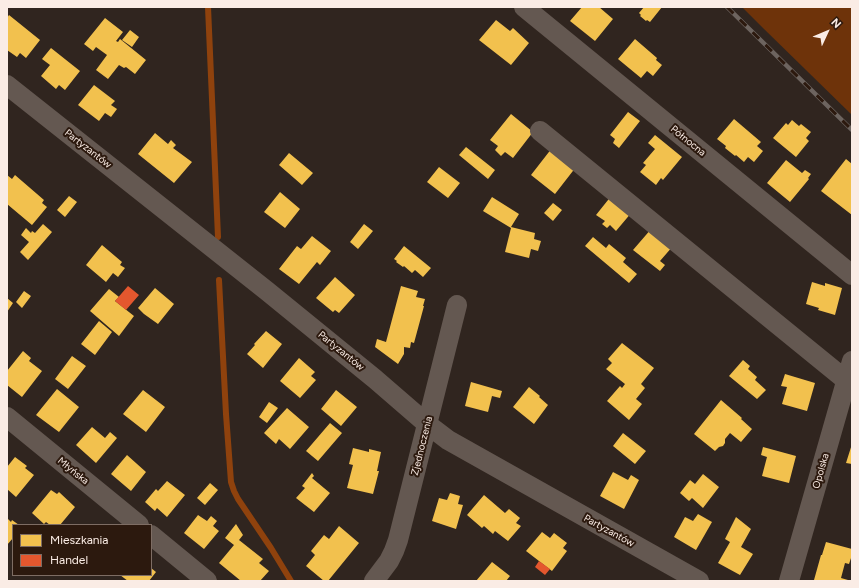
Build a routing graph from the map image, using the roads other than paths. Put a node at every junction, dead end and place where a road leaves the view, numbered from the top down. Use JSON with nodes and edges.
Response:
{"nodes":[{"id":1,"x":524,"y":7,"type":"edge"},
{"id":2,"x":7,"y":85,"type":"edge"},
{"id":3,"x":540,"y":131,"type":"dead end"},
{"id":4,"x":852,"y":274,"type":"edge"},
{"id":5,"x":457,"y":305,"type":"dead end"},
{"id":6,"x":852,"y":361,"type":"edge"},
{"id":7,"x":847,"y":381,"type":"junction"},
{"id":8,"x":7,"y":417,"type":"edge"},
{"id":9,"x":427,"y":424,"type":"junction"},
{"id":10,"x":138,"y":524,"type":"edge"},
{"id":11,"x":152,"y":536,"type":"edge"},
{"id":12,"x":207,"y":581,"type":"edge"},
{"id":13,"x":374,"y":581,"type":"edge"},
{"id":14,"x":699,"y":581,"type":"edge"},
{"id":15,"x":789,"y":581,"type":"edge"}],
"edges":[{"from":1,"to":4,"type":"street","name":"Północna"},
{"from":2,"to":9,"type":"street","name":"Partyzantów"},
{"from":3,"to":7,"type":"street"},
{"from":5,"to":9,"type":"street","name":"Zjednoczenia"},
{"from":6,"to":7,"type":"street","name":"Opolska"},
{"from":7,"to":15,"type":"street","name":"Opolska"},
{"from":8,"to":10,"type":"street","name":"Młyńska"},
{"from":9,"to":13,"type":"street","name":"Zjednoczenia"},
{"from":9,"to":14,"type":"street","name":"Partyzantów"},
{"from":11,"to":12,"type":"street"}]}
